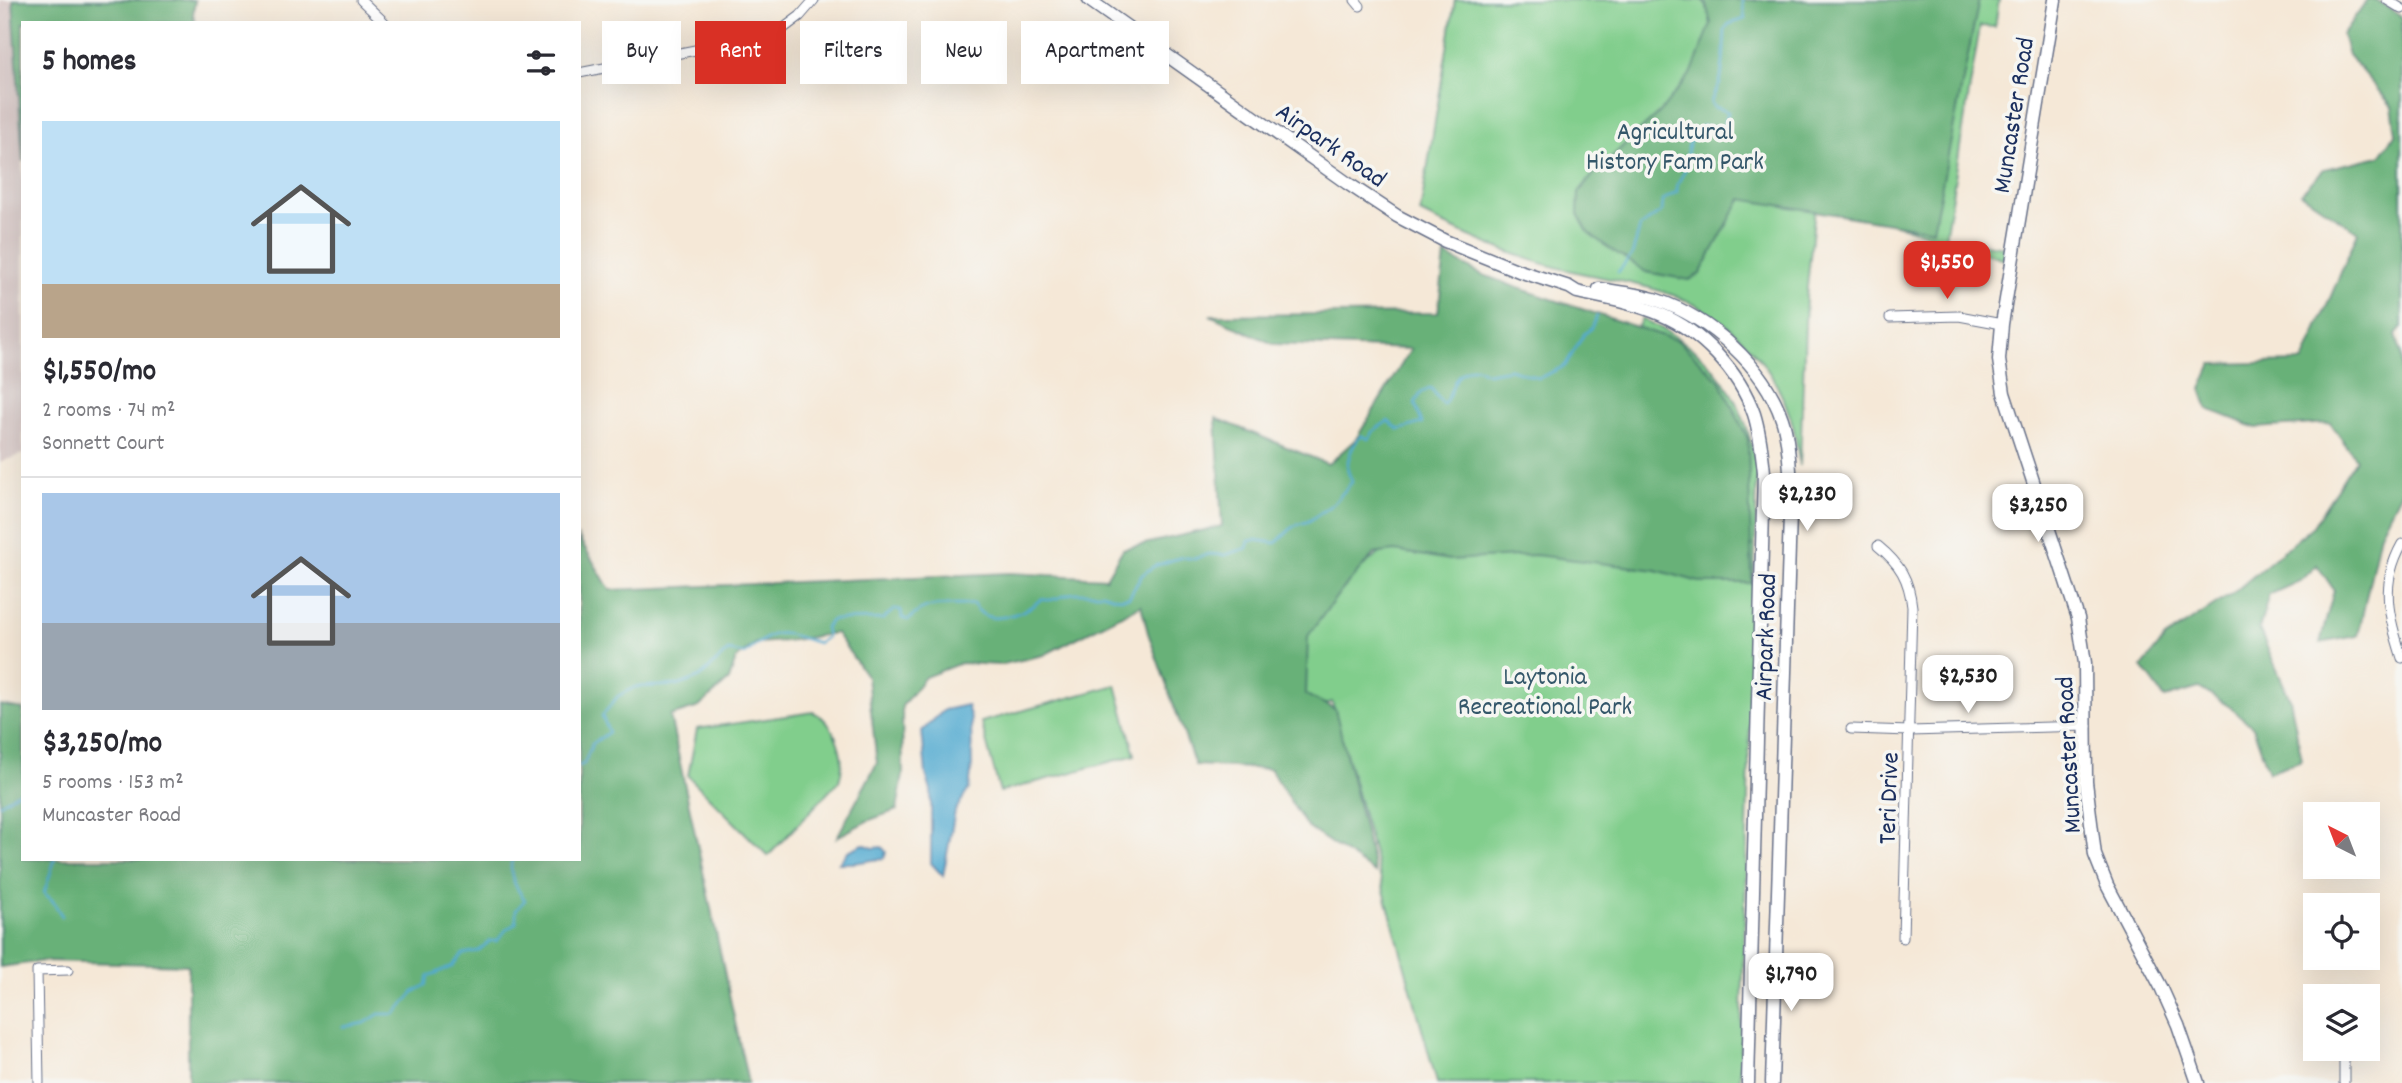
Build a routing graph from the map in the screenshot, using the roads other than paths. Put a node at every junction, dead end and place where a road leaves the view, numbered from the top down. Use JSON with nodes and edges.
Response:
{"nodes":[{"id":1,"x":361,"y":0,"type":"edge"},
{"id":2,"x":814,"y":0,"type":"edge"},
{"id":3,"x":1089,"y":0,"type":"edge"},
{"id":4,"x":2055,"y":0,"type":"edge"},
{"id":5,"x":2387,"y":0,"type":"edge"},
{"id":6,"x":2402,"y":9,"type":"edge"},
{"id":7,"x":383,"y":21,"type":"edge"},
{"id":8,"x":581,"y":73,"type":"edge"},
{"id":9,"x":1569,"y":287,"type":"junction"},
{"id":10,"x":1890,"y":318,"type":"dead end"},
{"id":11,"x":2002,"y":324,"type":"junction"},
{"id":12,"x":2402,"y":544,"type":"edge"},
{"id":13,"x":1878,"y":546,"type":"dead end"},
{"id":14,"x":2402,"y":658,"type":"edge"},
{"id":15,"x":2087,"y":726,"type":"junction"},
{"id":16,"x":1851,"y":729,"type":"dead end"},
{"id":17,"x":1910,"y":730,"type":"junction"},
{"id":18,"x":1903,"y":938,"type":"dead end"},
{"id":19,"x":68,"y":970,"type":"dead end"},
{"id":20,"x":2344,"y":1061,"type":"edge"},
{"id":21,"x":39,"y":1083,"type":"edge"},
{"id":22,"x":1748,"y":1083,"type":"edge"},
{"id":23,"x":1772,"y":1083,"type":"edge"},
{"id":24,"x":2198,"y":1083,"type":"edge"},
{"id":25,"x":2344,"y":1083,"type":"edge"}],
"edges":[{"from":1,"to":7,"type":"street"},
{"from":2,"to":8,"type":"street"},
{"from":3,"to":9,"type":"street","name":"Airpark Road"},
{"from":4,"to":11,"type":"street","name":"Muncaster Road"},
{"from":5,"to":6,"type":"street"},
{"from":9,"to":22,"type":"street","name":"Airpark Road"},
{"from":9,"to":23,"type":"street","name":"Airpark Road"},
{"from":10,"to":11,"type":"street"},
{"from":11,"to":15,"type":"street","name":"Muncaster Road"},
{"from":12,"to":14,"type":"street"},
{"from":13,"to":17,"type":"street","name":"Teri Drive"},
{"from":15,"to":17,"type":"street"},
{"from":15,"to":24,"type":"street","name":"Muncaster Road"},
{"from":16,"to":17,"type":"street"},
{"from":17,"to":18,"type":"street","name":"Teri Drive"},
{"from":19,"to":21,"type":"street"},
{"from":20,"to":25,"type":"street"}]}
